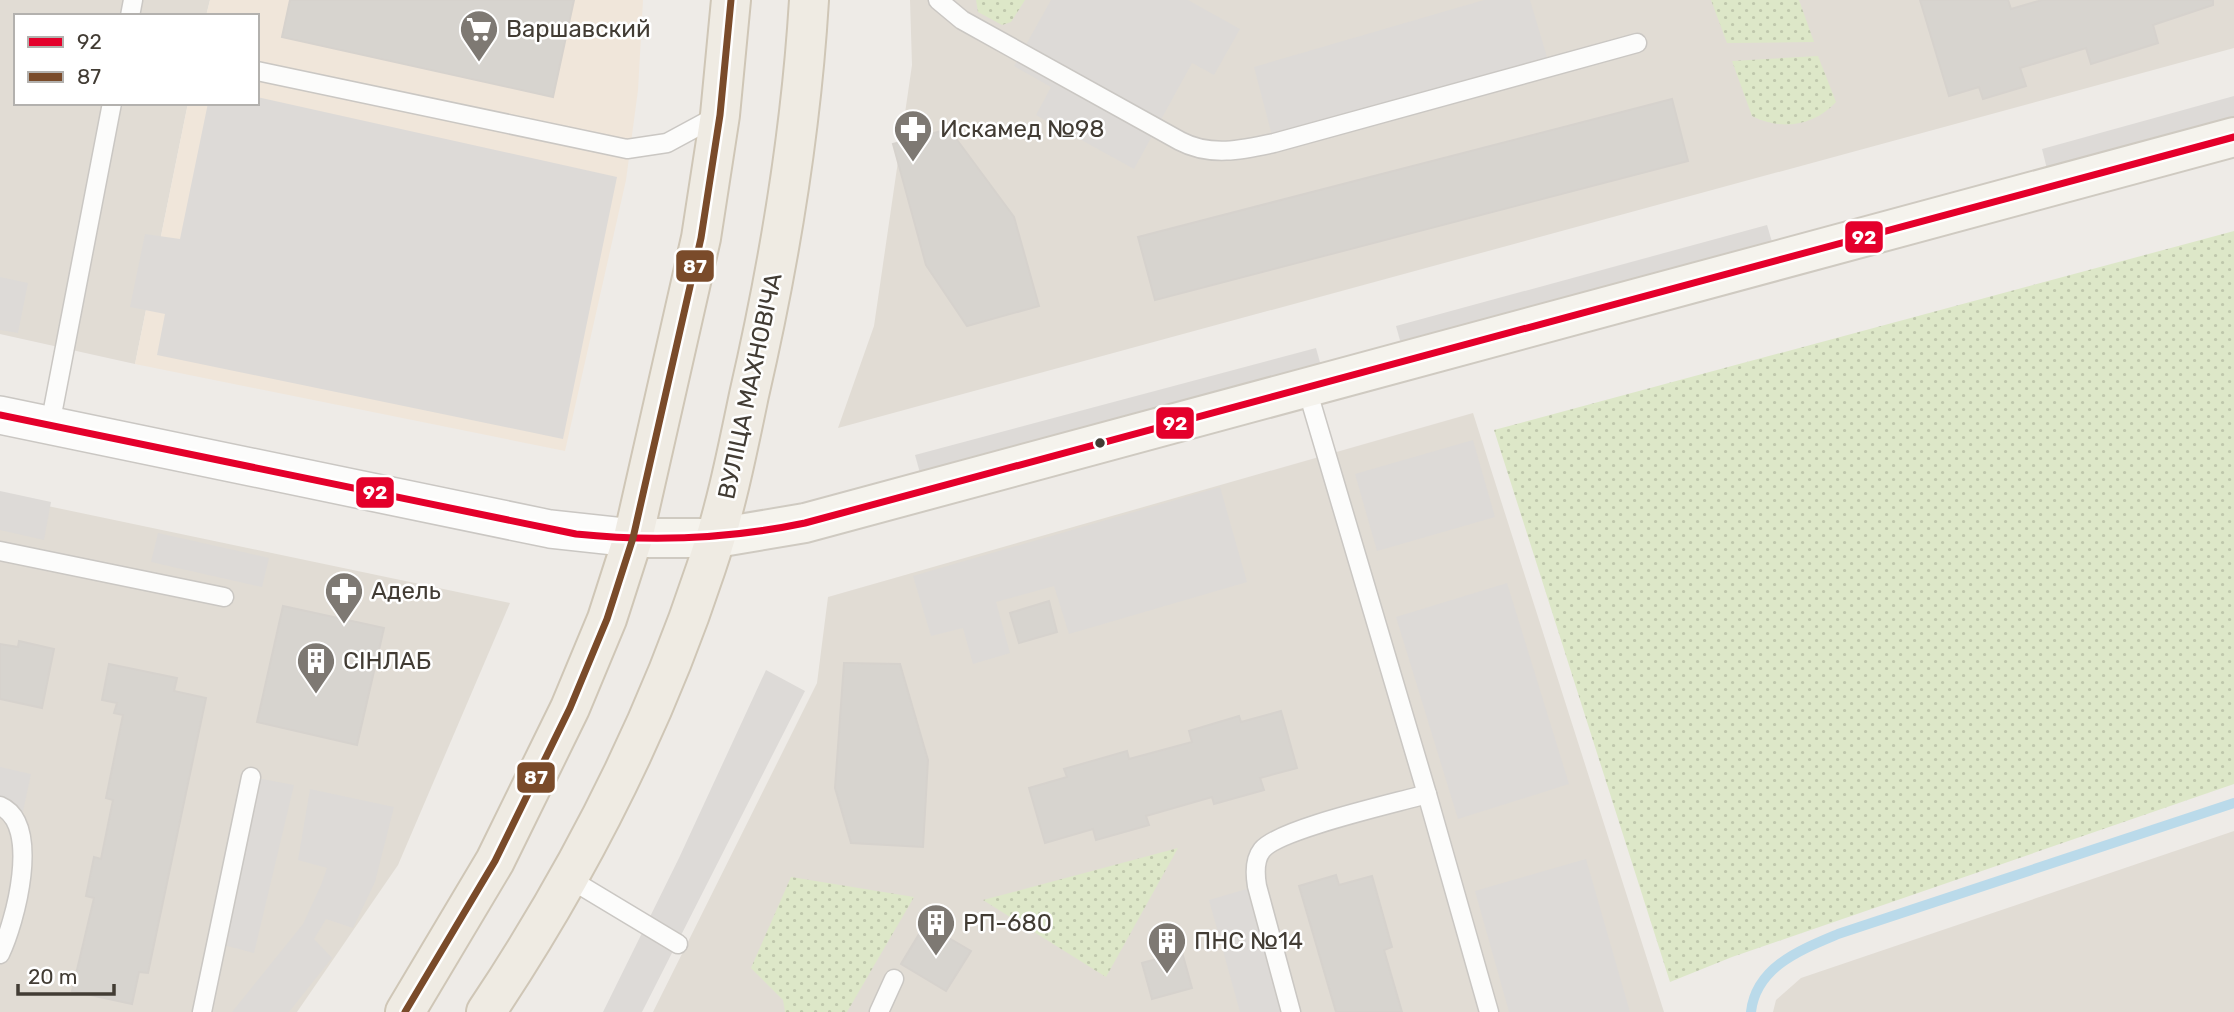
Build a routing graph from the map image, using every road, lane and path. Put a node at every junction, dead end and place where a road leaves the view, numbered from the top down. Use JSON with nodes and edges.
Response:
{"nodes":[{"id":1,"x":731,"y":0,"type":"edge"},
{"id":2,"x":809,"y":0,"type":"edge"},
{"id":3,"x":938,"y":0,"type":"edge"},
{"id":4,"x":1637,"y":43,"type":"dead end"},
{"id":5,"x":259,"y":71,"type":"edge"},
{"id":6,"x":112,"y":105,"type":"edge"},
{"id":7,"x":720,"y":115,"type":"junction"},
{"id":8,"x":2234,"y":136,"type":"edge"},
{"id":9,"x":1307,"y":389,"type":"junction"},
{"id":10,"x":0,"y":415,"type":"edge"},
{"id":11,"x":50,"y":425,"type":"junction"},
{"id":12,"x":633,"y":538,"type":"junction"},
{"id":13,"x":716,"y":538,"type":"junction"},
{"id":14,"x":0,"y":551,"type":"edge"},
{"id":15,"x":224,"y":597,"type":"dead end"},
{"id":16,"x":251,"y":777,"type":"dead end"},
{"id":17,"x":1427,"y":794,"type":"junction"},
{"id":18,"x":0,"y":806,"type":"edge"},
{"id":19,"x":570,"y":879,"type":"junction"},
{"id":20,"x":678,"y":944,"type":"dead end"},
{"id":21,"x":0,"y":954,"type":"edge"},
{"id":22,"x":894,"y":979,"type":"dead end"},
{"id":23,"x":202,"y":1012,"type":"edge"},
{"id":24,"x":405,"y":1012,"type":"edge"},
{"id":25,"x":486,"y":1012,"type":"edge"},
{"id":26,"x":879,"y":1012,"type":"edge"},
{"id":27,"x":1292,"y":1012,"type":"edge"},
{"id":28,"x":1489,"y":1012,"type":"edge"}],
"edges":[{"from":1,"to":7,"type":"main road"},
{"from":2,"to":13,"type":"main road","name":"ВУЛІЦА МАХНОВІЧА"},
{"from":3,"to":4,"type":"lane"},
{"from":5,"to":7,"type":"lane"},
{"from":6,"to":11,"type":"lane"},
{"from":7,"to":12,"type":"main road"},
{"from":8,"to":9,"type":"street"},
{"from":9,"to":13,"type":"street"},
{"from":9,"to":17,"type":"lane"},
{"from":10,"to":11,"type":"street"},
{"from":11,"to":12,"type":"street"},
{"from":12,"to":13,"type":"street"},
{"from":12,"to":24,"type":"main road"},
{"from":13,"to":19,"type":"main road","name":"ВУЛІЦА МАХНОВІЧА"},
{"from":14,"to":15,"type":"lane"},
{"from":16,"to":23,"type":"lane"},
{"from":17,"to":27,"type":"lane"},
{"from":17,"to":28,"type":"lane"},
{"from":18,"to":21,"type":"lane"},
{"from":19,"to":20,"type":"lane"},
{"from":19,"to":25,"type":"main road","name":"ВУЛІЦА МАХНОВІЧА"},
{"from":22,"to":26,"type":"lane"}]}
